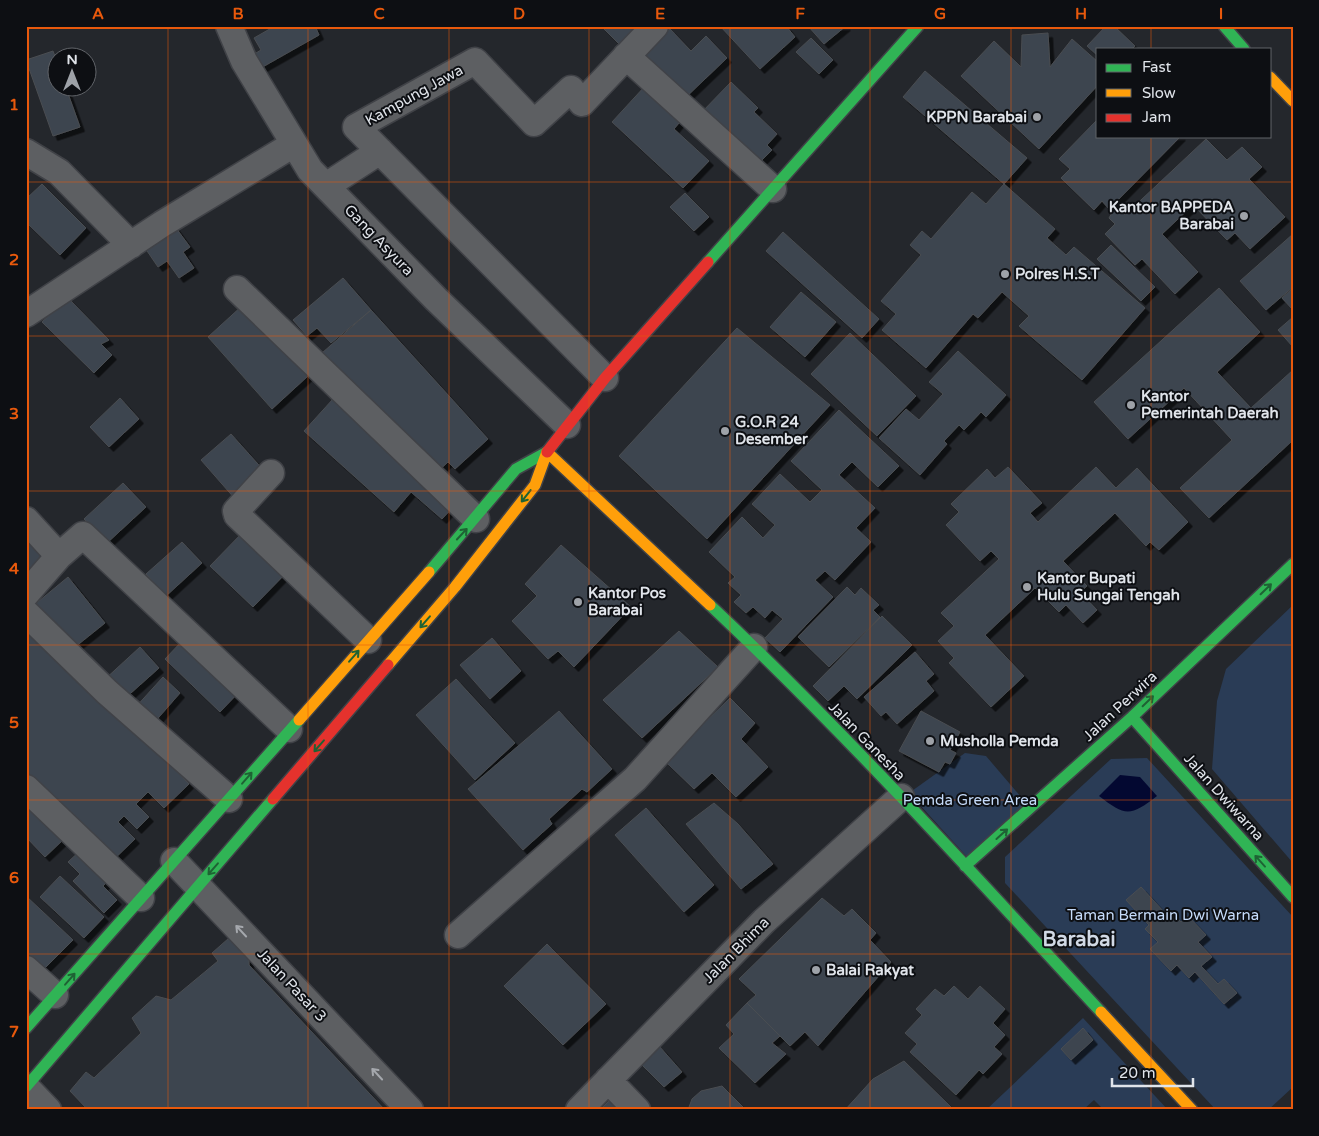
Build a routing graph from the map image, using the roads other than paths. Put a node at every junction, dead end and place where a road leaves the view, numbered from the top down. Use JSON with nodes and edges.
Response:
{"nodes":[{"id":1,"x":229,"y":26,"type":"edge"},
{"id":2,"x":655,"y":26,"type":"edge"},
{"id":3,"x":918,"y":26,"type":"edge"},
{"id":4,"x":1224,"y":26,"type":"edge"},
{"id":5,"x":1243,"y":48,"type":"edge"},
{"id":6,"x":626,"y":56,"type":"junction"},
{"id":7,"x":1272,"y":79,"type":"edge"},
{"id":8,"x":1293,"y":101,"type":"edge"},
{"id":9,"x":294,"y":144,"type":"junction"},
{"id":10,"x":380,"y":150,"type":"junction"},
{"id":11,"x":26,"y":152,"type":"edge"},
{"id":12,"x":326,"y":186,"type":"junction"},
{"id":13,"x":773,"y":189,"type":"junction"},
{"id":14,"x":131,"y":245,"type":"junction"},
{"id":15,"x":237,"y":289,"type":"dead end"},
{"id":16,"x":26,"y":314,"type":"edge"},
{"id":17,"x":605,"y":378,"type":"junction"},
{"id":18,"x":567,"y":425,"type":"junction"},
{"id":19,"x":547,"y":452,"type":"junction"},
{"id":20,"x":271,"y":473,"type":"dead end"},
{"id":21,"x":476,"y":519,"type":"junction"},
{"id":22,"x":26,"y":520,"type":"edge"},
{"id":23,"x":59,"y":556,"type":"junction"},
{"id":24,"x":1293,"y":564,"type":"edge"},
{"id":25,"x":26,"y":594,"type":"edge"},
{"id":26,"x":26,"y":613,"type":"edge"},
{"id":27,"x":368,"y":640,"type":"junction"},
{"id":28,"x":754,"y":647,"type":"junction"},
{"id":29,"x":1132,"y":716,"type":"junction"},
{"id":30,"x":289,"y":730,"type":"junction"},
{"id":31,"x":26,"y":788,"type":"edge"},
{"id":32,"x":901,"y":797,"type":"junction"},
{"id":33,"x":229,"y":799,"type":"junction"},
{"id":34,"x":174,"y":861,"type":"junction"},
{"id":35,"x":965,"y":866,"type":"junction"},
{"id":36,"x":199,"y":886,"type":"junction"},
{"id":37,"x":1293,"y":897,"type":"edge"},
{"id":38,"x":141,"y":898,"type":"junction"},
{"id":39,"x":458,"y":935,"type":"dead end"},
{"id":40,"x":26,"y":970,"type":"edge"},
{"id":41,"x":55,"y":996,"type":"junction"},
{"id":42,"x":26,"y":1028,"type":"edge"},
{"id":43,"x":608,"y":1080,"type":"junction"},
{"id":44,"x":26,"y":1087,"type":"edge"},
{"id":45,"x":48,"y":1110,"type":"edge"},
{"id":46,"x":410,"y":1110,"type":"edge"},
{"id":47,"x":579,"y":1110,"type":"edge"},
{"id":48,"x":637,"y":1110,"type":"edge"},
{"id":49,"x":1192,"y":1110,"type":"edge"}],
"edges":[{"from":1,"to":9,"type":"street","name":"Gang Asyura"},
{"from":2,"to":6,"type":"street","name":"Kampung Jawa"},
{"from":3,"to":13,"type":"street"},
{"from":4,"to":5,"type":"street"},
{"from":6,"to":10,"type":"street","name":"Kampung Jawa"},
{"from":6,"to":13,"type":"street"},
{"from":7,"to":8,"type":"street"},
{"from":9,"to":12,"type":"street","name":"Gang Asyura"},
{"from":9,"to":14,"type":"street"},
{"from":10,"to":12,"type":"street"},
{"from":10,"to":17,"type":"street","name":"Kampung Jawa"},
{"from":11,"to":14,"type":"street"},
{"from":12,"to":18,"type":"street","name":"Gang Asyura"},
{"from":13,"to":17,"type":"street"},
{"from":14,"to":16,"type":"street"},
{"from":15,"to":21,"type":"street"},
{"from":17,"to":18,"type":"street"},
{"from":18,"to":19,"type":"street"},
{"from":19,"to":21,"type":"street"},
{"from":19,"to":28,"type":"street","name":"Jalan Ganesha"},
{"from":19,"to":36,"type":"street","one_way":true},
{"from":20,"to":27,"type":"street"},
{"from":27,"to":21,"type":"street","one_way":true},
{"from":22,"to":23,"type":"street"},
{"from":23,"to":25,"type":"street"},
{"from":23,"to":30,"type":"street"},
{"from":29,"to":24,"type":"street","name":"Jalan Perwira","one_way":true},
{"from":26,"to":33,"type":"street"},
{"from":30,"to":27,"type":"street","one_way":true},
{"from":28,"to":32,"type":"street","name":"Jalan Ganesha"},
{"from":28,"to":39,"type":"street"},
{"from":35,"to":29,"type":"street","name":"Jalan Perwira","one_way":true},
{"from":37,"to":29,"type":"street","name":"Jalan Dwiwarna","one_way":true},
{"from":33,"to":30,"type":"street","one_way":true},
{"from":31,"to":38,"type":"street"},
{"from":32,"to":35,"type":"street","name":"Jalan Ganesha"},
{"from":32,"to":43,"type":"street","name":"Jalan Bhima"},
{"from":33,"to":34,"type":"street"},
{"from":34,"to":36,"type":"street","name":"Jalan Pasar 3"},
{"from":34,"to":38,"type":"street"},
{"from":35,"to":49,"type":"street","name":"Jalan Ganesha"},
{"from":36,"to":44,"type":"street"},
{"from":46,"to":36,"type":"street","name":"Jalan Pasar 3","one_way":true},
{"from":41,"to":38,"type":"street","one_way":true},
{"from":40,"to":41,"type":"street"},
{"from":41,"to":42,"type":"street"},
{"from":43,"to":47,"type":"street","name":"Jalan Bhima"},
{"from":43,"to":48,"type":"street"},
{"from":44,"to":45,"type":"street"}]}
